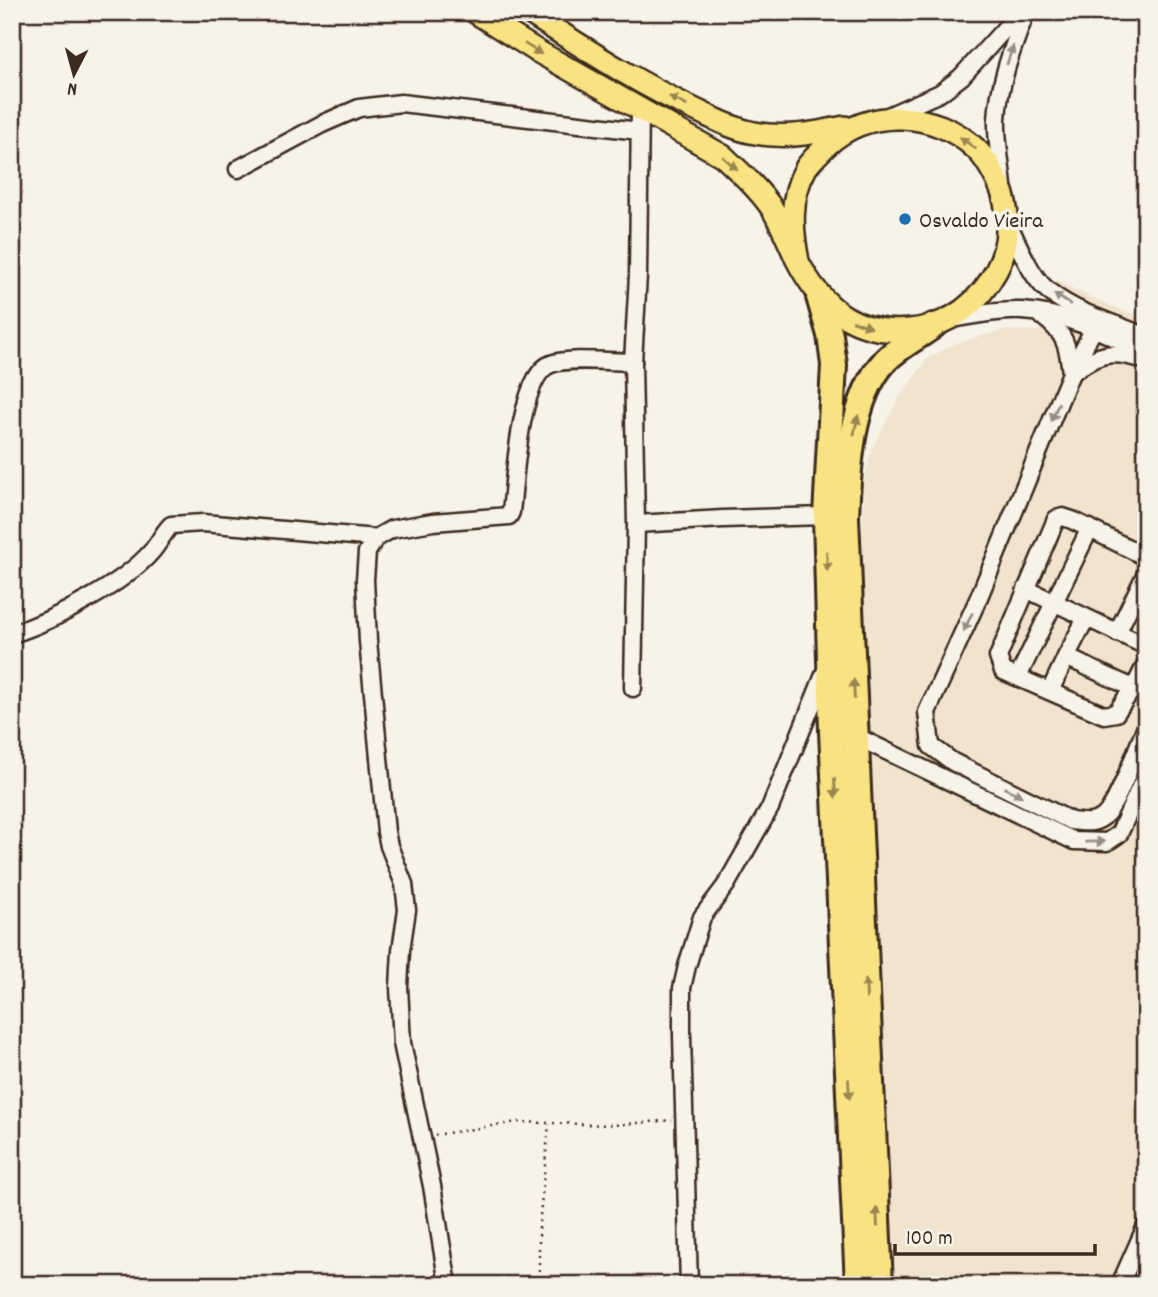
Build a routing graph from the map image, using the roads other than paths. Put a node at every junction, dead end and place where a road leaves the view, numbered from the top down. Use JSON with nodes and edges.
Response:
{"nodes":[{"id":1,"x":475,"y":12,"type":"edge"},
{"id":2,"x":528,"y":12,"type":"edge"},
{"id":3,"x":1020,"y":12,"type":"edge"},
{"id":4,"x":1026,"y":12,"type":"edge"},
{"id":5,"x":640,"y":108,"type":"junction"},
{"id":6,"x":883,"y":118,"type":"junction"},
{"id":7,"x":861,"y":124,"type":"junction"},
{"id":8,"x":639,"y":131,"type":"junction"},
{"id":9,"x":238,"y":169,"type":"dead end"},
{"id":10,"x":1003,"y":195,"type":"junction"},
{"id":11,"x":1008,"y":222,"type":"junction"},
{"id":12,"x":798,"y":261,"type":"junction"},
{"id":13,"x":820,"y":297,"type":"junction"},
{"id":14,"x":1040,"y":315,"type":"junction"},
{"id":15,"x":941,"y":323,"type":"junction"},
{"id":16,"x":1094,"y":328,"type":"junction"},
{"id":17,"x":1146,"y":337,"type":"edge"},
{"id":18,"x":1146,"y":352,"type":"edge"},
{"id":19,"x":1146,"y":361,"type":"edge"},
{"id":20,"x":633,"y":362,"type":"junction"},
{"id":21,"x":1071,"y":373,"type":"junction"},
{"id":22,"x":826,"y":516,"type":"junction"},
{"id":23,"x":636,"y":524,"type":"junction"},
{"id":24,"x":1090,"y":528,"type":"junction"},
{"id":25,"x":376,"y":538,"type":"junction"},
{"id":26,"x":1146,"y":556,"type":"edge"},
{"id":27,"x":1146,"y":573,"type":"edge"},
{"id":28,"x":1026,"y":589,"type":"junction"},
{"id":29,"x":1053,"y":602,"type":"junction"},
{"id":30,"x":1086,"y":618,"type":"junction"},
{"id":31,"x":1117,"y":632,"type":"junction"},
{"id":32,"x":12,"y":634,"type":"edge"},
{"id":33,"x":1146,"y":646,"type":"edge"},
{"id":34,"x":1066,"y":657,"type":"junction"},
{"id":35,"x":830,"y":662,"type":"junction"},
{"id":36,"x":1146,"y":664,"type":"edge"},
{"id":37,"x":1018,"y":677,"type":"junction"},
{"id":38,"x":1138,"y":686,"type":"edge"},
{"id":39,"x":633,"y":688,"type":"dead end"},
{"id":40,"x":1050,"y":691,"type":"junction"},
{"id":41,"x":1146,"y":727,"type":"edge"},
{"id":42,"x":855,"y":736,"type":"junction"},
{"id":43,"x":931,"y":746,"type":"junction"},
{"id":44,"x":916,"y":765,"type":"junction"},
{"id":45,"x":1146,"y":774,"type":"edge"},
{"id":46,"x":1146,"y":1226,"type":"edge"},
{"id":47,"x":448,"y":1285,"type":"edge"},
{"id":48,"x":689,"y":1285,"type":"edge"},
{"id":49,"x":858,"y":1285,"type":"edge"},
{"id":50,"x":880,"y":1285,"type":"edge"},
{"id":51,"x":1133,"y":1285,"type":"edge"}],
"edges":[{"from":1,"to":5,"type":"main road","one_way":true},
{"from":7,"to":2,"type":"main road","one_way":true},
{"from":3,"to":6,"type":"street"},
{"from":10,"to":4,"type":"street","one_way":true},
{"from":5,"to":8,"type":"street"},
{"from":5,"to":12,"type":"main road","one_way":true},
{"from":6,"to":7,"type":"main road"},
{"from":10,"to":6,"type":"main road","one_way":true},
{"from":7,"to":12,"type":"main road"},
{"from":8,"to":9,"type":"street"},
{"from":8,"to":20,"type":"street"},
{"from":10,"to":11,"type":"main road"},
{"from":11,"to":15,"type":"main road"},
{"from":17,"to":11,"type":"street","one_way":true},
{"from":12,"to":13,"type":"main road"},
{"from":13,"to":15,"type":"main road","one_way":true},
{"from":13,"to":22,"type":"highway"},
{"from":14,"to":15,"type":"street"},
{"from":14,"to":16,"type":"street"},
{"from":14,"to":21,"type":"street"},
{"from":42,"to":15,"type":"highway","one_way":true},
{"from":16,"to":18,"type":"street"},
{"from":16,"to":21,"type":"street"},
{"from":19,"to":21,"type":"street"},
{"from":20,"to":23,"type":"street"},
{"from":20,"to":25,"type":"street"},
{"from":21,"to":43,"type":"street","one_way":true},
{"from":22,"to":23,"type":"street"},
{"from":22,"to":35,"type":"highway","one_way":true},
{"from":23,"to":39,"type":"street"},
{"from":24,"to":26,"type":"street"},
{"from":24,"to":28,"type":"street"},
{"from":24,"to":29,"type":"street"},
{"from":25,"to":32,"type":"street"},
{"from":25,"to":47,"type":"street"},
{"from":27,"to":31,"type":"street"},
{"from":28,"to":29,"type":"street"},
{"from":28,"to":37,"type":"street"},
{"from":29,"to":30,"type":"street"},
{"from":29,"to":37,"type":"street"},
{"from":30,"to":31,"type":"street"},
{"from":30,"to":34,"type":"street"},
{"from":31,"to":33,"type":"street"},
{"from":34,"to":38,"type":"street"},
{"from":34,"to":40,"type":"street"},
{"from":35,"to":48,"type":"street"},
{"from":35,"to":49,"type":"highway","one_way":true},
{"from":36,"to":38,"type":"street"},
{"from":37,"to":40,"type":"street"},
{"from":38,"to":40,"type":"street"},
{"from":43,"to":41,"type":"street","one_way":true},
{"from":42,"to":44,"type":"street"},
{"from":50,"to":42,"type":"highway","one_way":true},
{"from":43,"to":44,"type":"street"},
{"from":44,"to":45,"type":"street","one_way":true},
{"from":46,"to":51,"type":"street"}]}
